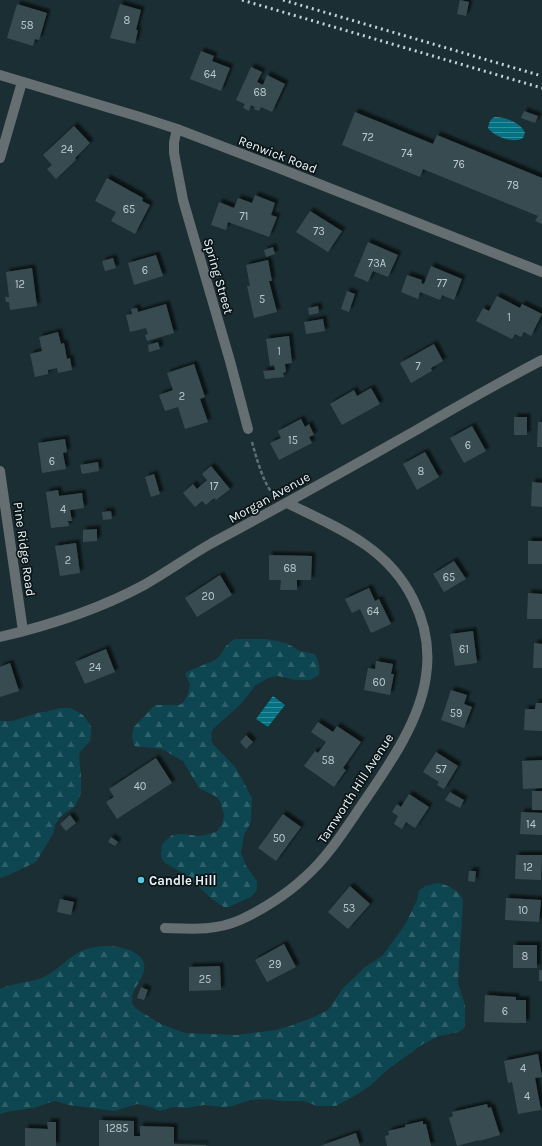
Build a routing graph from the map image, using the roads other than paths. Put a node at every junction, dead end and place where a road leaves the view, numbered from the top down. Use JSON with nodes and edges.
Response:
{"nodes":[{"id":1,"x":0,"y":75,"type":"edge"},
{"id":2,"x":22,"y":82,"type":"junction"},
{"id":3,"x":177,"y":130,"type":"junction"},
{"id":4,"x":0,"y":158,"type":"edge"},
{"id":5,"x":542,"y":272,"type":"edge"},
{"id":6,"x":542,"y":360,"type":"edge"},
{"id":7,"x":248,"y":430,"type":"road end"},
{"id":8,"x":0,"y":471,"type":"edge"},
{"id":9,"x":287,"y":503,"type":"junction"},
{"id":10,"x":23,"y":632,"type":"junction"},
{"id":11,"x":0,"y":637,"type":"edge"},
{"id":12,"x":165,"y":928,"type":"dead end"}],
"edges":[{"from":1,"to":2,"type":"street","name":"Renwick Road"},
{"from":2,"to":3,"type":"street","name":"Renwick Road"},
{"from":2,"to":4,"type":"street"},
{"from":3,"to":5,"type":"street","name":"Renwick Road"},
{"from":3,"to":7,"type":"street","name":"Spring Street"},
{"from":6,"to":9,"type":"street","name":"Morgan Avenue"},
{"from":8,"to":10,"type":"street","name":"Pine Ridge Road"},
{"from":9,"to":10,"type":"street","name":"Morgan Avenue"},
{"from":9,"to":12,"type":"street","name":"Tamworth Hill Avenue"},
{"from":10,"to":11,"type":"street","name":"Morgan Avenue"}]}
